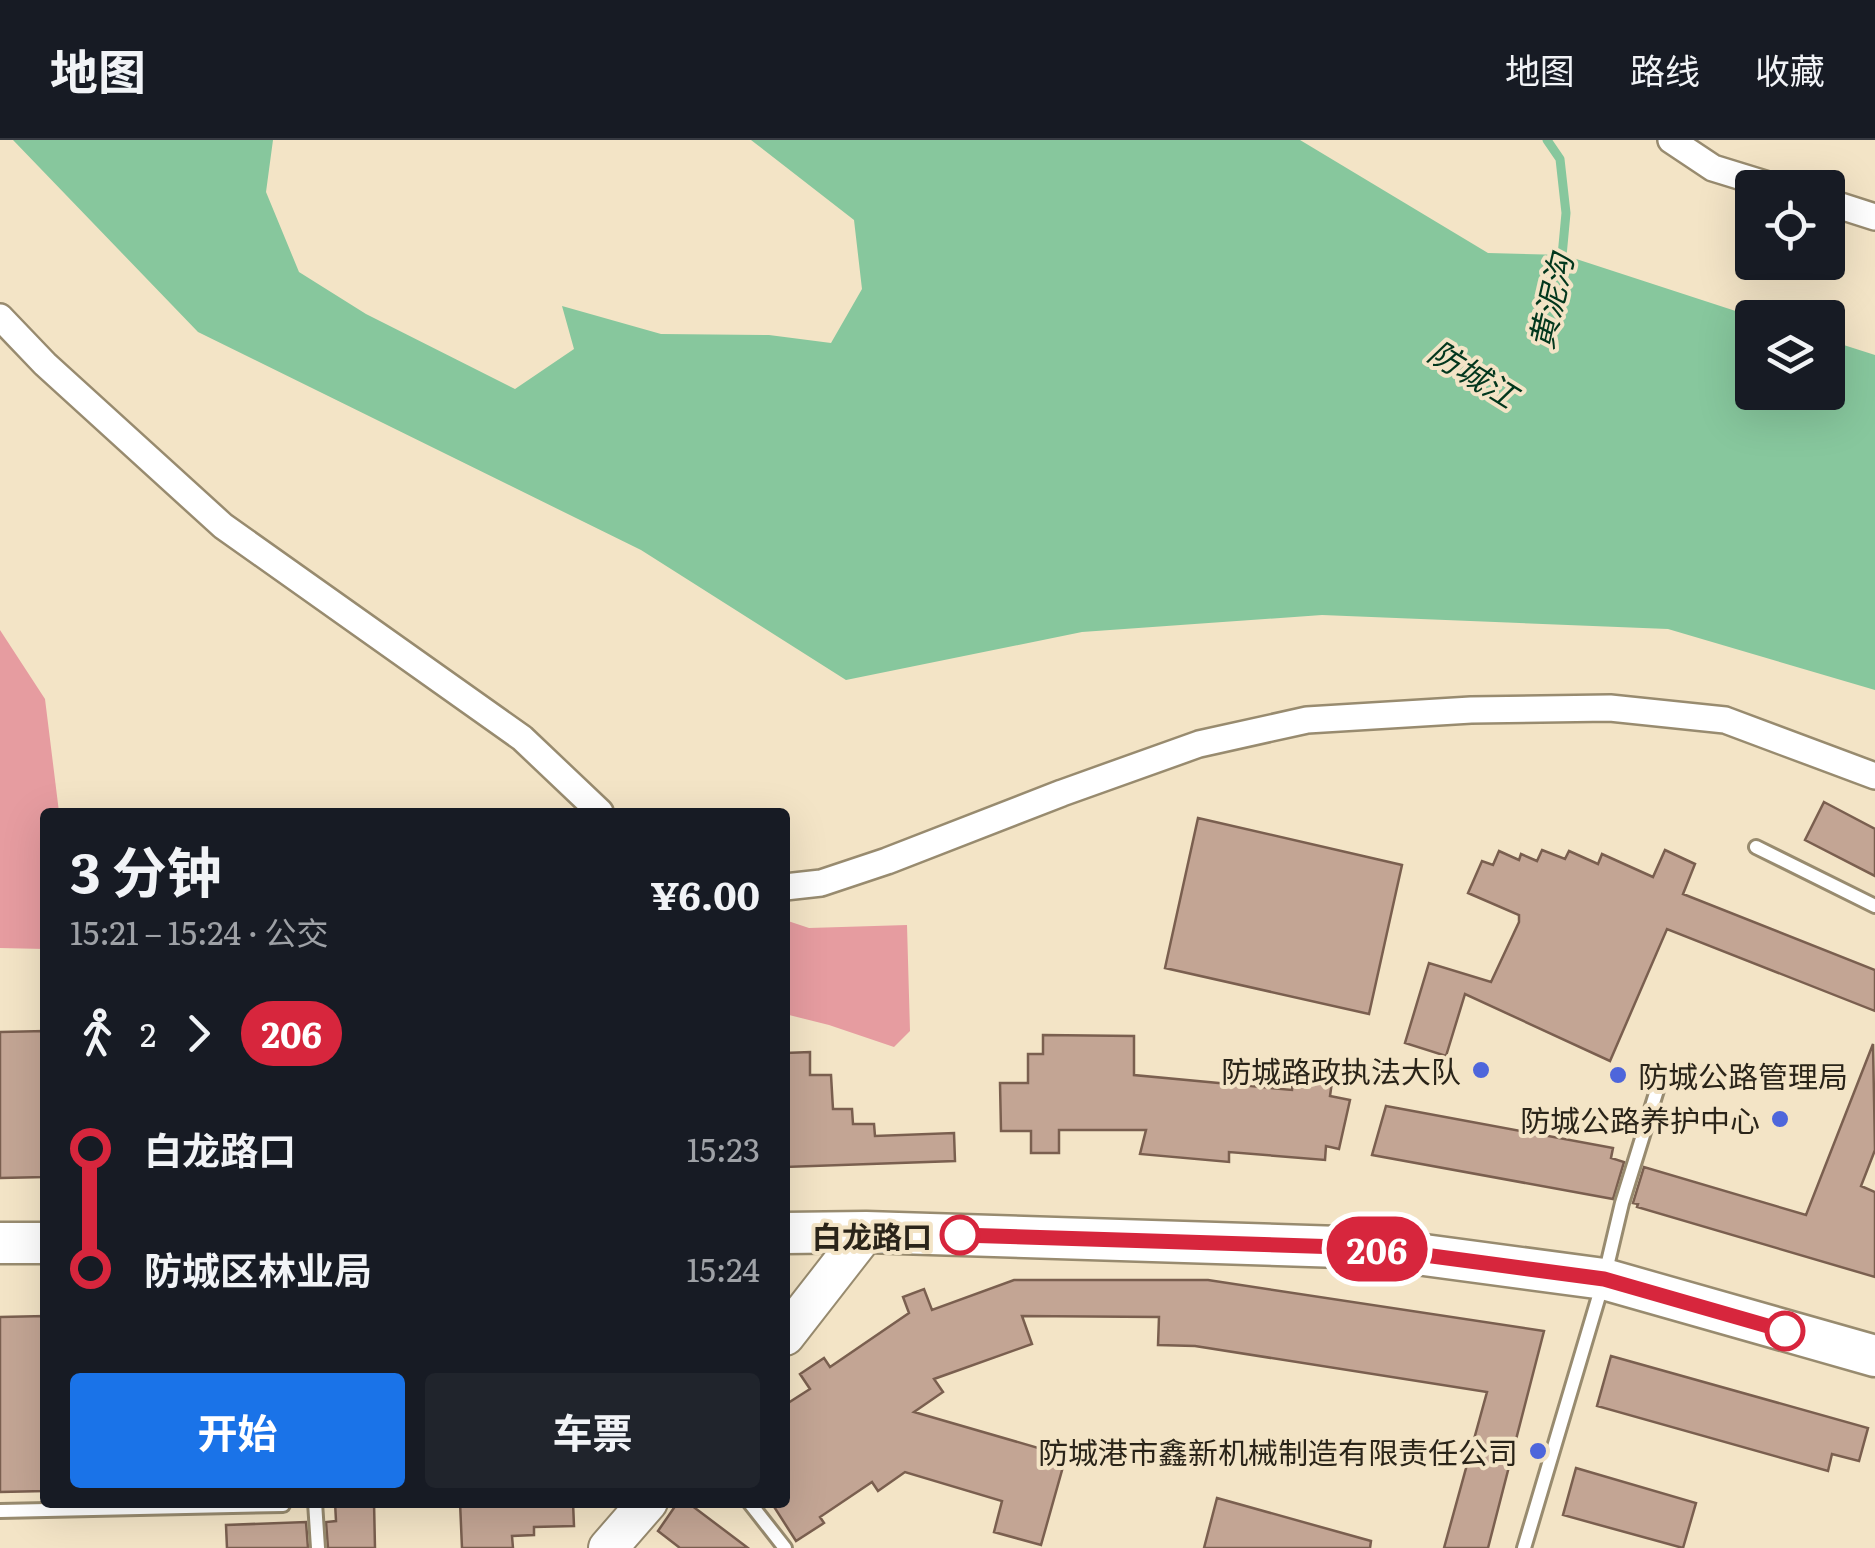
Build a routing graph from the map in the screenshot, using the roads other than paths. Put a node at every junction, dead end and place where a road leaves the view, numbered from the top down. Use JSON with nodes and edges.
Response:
{"nodes":[{"id":1,"x":1671,"y":140,"type":"edge"},
{"id":2,"x":1735,"y":175,"type":"edge"},
{"id":3,"x":1845,"y":207,"type":"edge"},
{"id":4,"x":1875,"y":217,"type":"edge"},
{"id":5,"x":0,"y":317,"type":"edge"},
{"id":6,"x":1875,"y":776,"type":"edge"},
{"id":7,"x":596,"y":808,"type":"edge"},
{"id":8,"x":1756,"y":847,"type":"dead end"},
{"id":9,"x":790,"y":886,"type":"edge"},
{"id":10,"x":1875,"y":906,"type":"edge"},
{"id":11,"x":1657,"y":1090,"type":"dead end"},
{"id":12,"x":866,"y":1232,"type":"junction"},
{"id":13,"x":790,"y":1233,"type":"edge"},
{"id":14,"x":40,"y":1242,"type":"edge"},
{"id":15,"x":0,"y":1243,"type":"edge"},
{"id":16,"x":1604,"y":1279,"type":"junction"},
{"id":17,"x":790,"y":1330,"type":"edge"},
{"id":18,"x":1875,"y":1356,"type":"edge"},
{"id":19,"x":189,"y":1508,"type":"edge"},
{"id":20,"x":315,"y":1508,"type":"edge"},
{"id":21,"x":643,"y":1508,"type":"edge"},
{"id":22,"x":753,"y":1508,"type":"edge"},
{"id":23,"x":0,"y":1512,"type":"edge"},
{"id":24,"x":318,"y":1548,"type":"edge"},
{"id":25,"x":608,"y":1548,"type":"edge"},
{"id":26,"x":785,"y":1548,"type":"edge"},
{"id":27,"x":1524,"y":1548,"type":"edge"}],
"edges":[{"from":1,"to":2,"type":"street"},
{"from":3,"to":4,"type":"street"},
{"from":5,"to":7,"type":"street"},
{"from":6,"to":9,"type":"street"},
{"from":8,"to":10,"type":"lane"},
{"from":11,"to":16,"type":"lane"},
{"from":12,"to":13,"type":"main road"},
{"from":12,"to":16,"type":"main road"},
{"from":12,"to":17,"type":"street"},
{"from":14,"to":15,"type":"main road"},
{"from":16,"to":18,"type":"main road"},
{"from":16,"to":27,"type":"lane"},
{"from":19,"to":23,"type":"lane"},
{"from":20,"to":24,"type":"lane"},
{"from":21,"to":25,"type":"street"},
{"from":22,"to":26,"type":"lane"}]}
